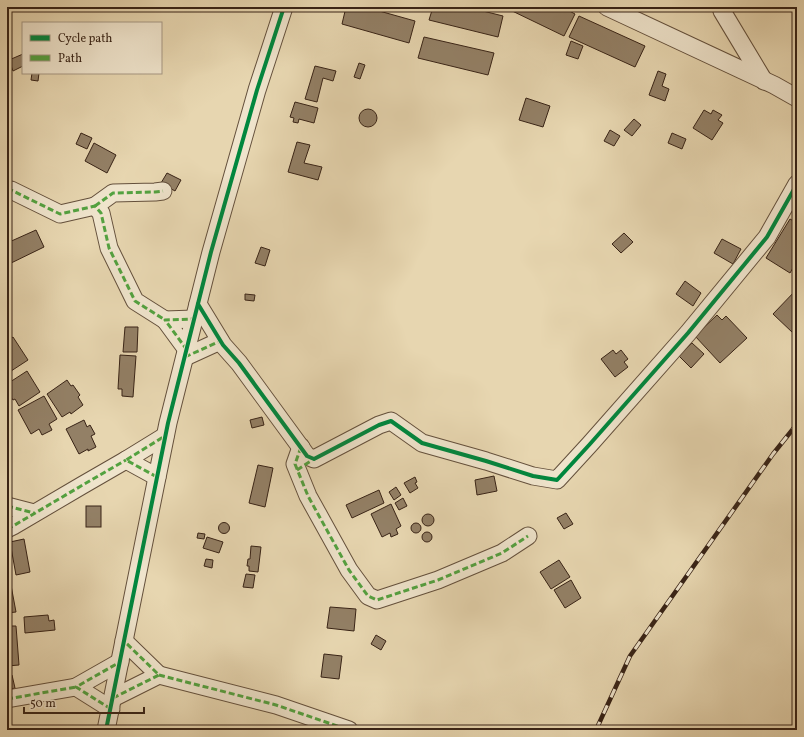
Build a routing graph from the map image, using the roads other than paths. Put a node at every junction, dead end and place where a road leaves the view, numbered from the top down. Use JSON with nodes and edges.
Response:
{"nodes":[{"id":1,"x":284,"y":7,"type":"edge"},
{"id":2,"x":607,"y":7,"type":"edge"},
{"id":3,"x":721,"y":7,"type":"edge"},
{"id":4,"x":764,"y":81,"type":"junction"},
{"id":5,"x":797,"y":98,"type":"edge"},
{"id":6,"x":797,"y":184,"type":"edge"},
{"id":7,"x":7,"y":190,"type":"edge"},
{"id":8,"x":163,"y":191,"type":"dead end"},
{"id":9,"x":95,"y":206,"type":"junction"},
{"id":10,"x":196,"y":311,"type":"junction"},
{"id":11,"x":165,"y":320,"type":"junction"},
{"id":12,"x":220,"y":341,"type":"junction"},
{"id":13,"x":186,"y":353,"type":"junction"},
{"id":14,"x":165,"y":436,"type":"junction"},
{"id":15,"x":301,"y":447,"type":"junction"},
{"id":16,"x":314,"y":459,"type":"junction"},
{"id":17,"x":126,"y":460,"type":"junction"},
{"id":18,"x":297,"y":470,"type":"junction"},
{"id":19,"x":157,"y":477,"type":"junction"},
{"id":20,"x":7,"y":506,"type":"edge"},
{"id":21,"x":34,"y":514,"type":"junction"},
{"id":22,"x":7,"y":529,"type":"edge"},
{"id":23,"x":528,"y":536,"type":"dead end"},
{"id":24,"x":124,"y":641,"type":"junction"},
{"id":25,"x":120,"y":662,"type":"junction"},
{"id":26,"x":159,"y":675,"type":"junction"},
{"id":27,"x":76,"y":687,"type":"junction"},
{"id":28,"x":7,"y":700,"type":"edge"},
{"id":29,"x":112,"y":704,"type":"junction"},
{"id":30,"x":106,"y":730,"type":"edge"},
{"id":31,"x":349,"y":730,"type":"edge"}],
"edges":[{"from":1,"to":10,"type":"street"},
{"from":2,"to":4,"type":"street"},
{"from":3,"to":4,"type":"street"},
{"from":4,"to":5,"type":"street"},
{"from":6,"to":16,"type":"street"},
{"from":7,"to":9,"type":"street"},
{"from":8,"to":9,"type":"street"},
{"from":9,"to":11,"type":"street"},
{"from":10,"to":11,"type":"street"},
{"from":10,"to":12,"type":"street"},
{"from":10,"to":13,"type":"street"},
{"from":11,"to":13,"type":"street"},
{"from":12,"to":13,"type":"street"},
{"from":12,"to":15,"type":"street"},
{"from":13,"to":14,"type":"street"},
{"from":14,"to":17,"type":"street"},
{"from":14,"to":19,"type":"street"},
{"from":15,"to":16,"type":"street"},
{"from":15,"to":18,"type":"street"},
{"from":16,"to":18,"type":"street"},
{"from":17,"to":19,"type":"street"},
{"from":17,"to":21,"type":"street"},
{"from":18,"to":23,"type":"street"},
{"from":19,"to":24,"type":"street"},
{"from":20,"to":21,"type":"street"},
{"from":21,"to":22,"type":"street"},
{"from":24,"to":25,"type":"street"},
{"from":24,"to":26,"type":"street"},
{"from":25,"to":27,"type":"street"},
{"from":25,"to":29,"type":"street"},
{"from":26,"to":29,"type":"street"},
{"from":26,"to":31,"type":"street"},
{"from":27,"to":28,"type":"street"},
{"from":27,"to":29,"type":"street"},
{"from":29,"to":30,"type":"street"}]}
